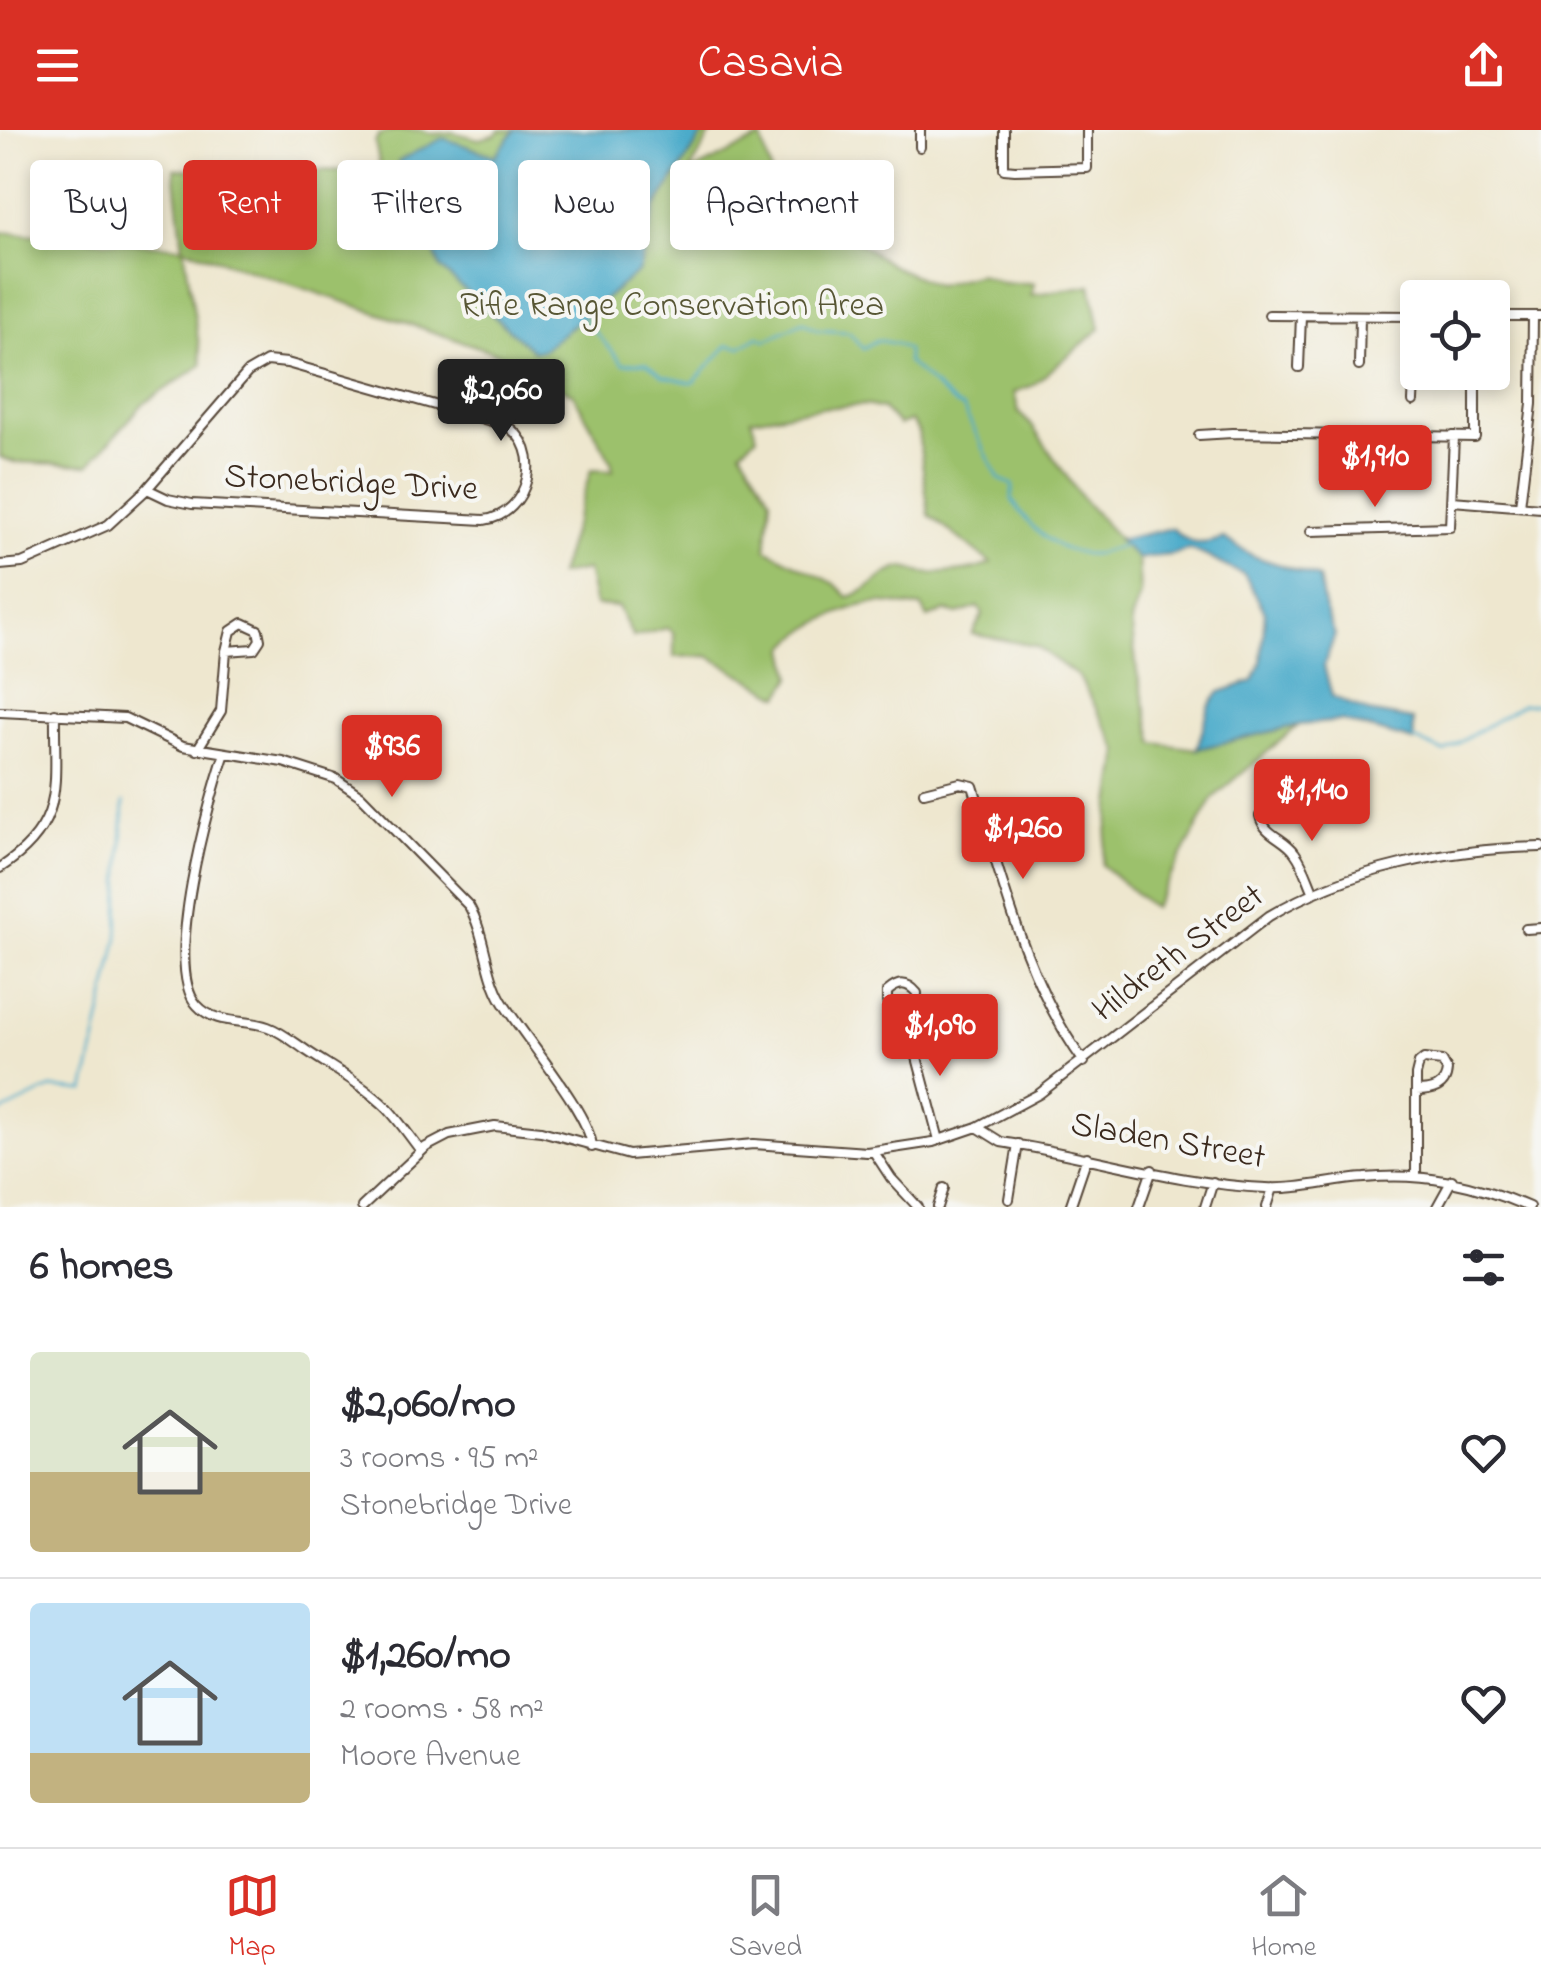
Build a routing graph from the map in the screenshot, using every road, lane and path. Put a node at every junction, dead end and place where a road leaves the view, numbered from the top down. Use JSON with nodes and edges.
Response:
{"nodes":[{"id":1,"x":920,"y":130,"type":"edge"},
{"id":2,"x":1004,"y":130,"type":"edge"},
{"id":3,"x":1087,"y":130,"type":"edge"},
{"id":4,"x":920,"y":148,"type":"dead end"},
{"id":5,"x":1269,"y":316,"type":"dead end"},
{"id":6,"x":1302,"y":316,"type":"junction"},
{"id":7,"x":1360,"y":316,"type":"junction"},
{"id":8,"x":1400,"y":316,"type":"edge"},
{"id":9,"x":1510,"y":316,"type":"edge"},
{"id":10,"x":1537,"y":316,"type":"edge"},
{"id":11,"x":1359,"y":366,"type":"dead end"},
{"id":12,"x":1299,"y":368,"type":"dead end"},
{"id":13,"x":1414,"y":390,"type":"edge"},
{"id":14,"x":1475,"y":390,"type":"edge"},
{"id":15,"x":1413,"y":402,"type":"dead end"},
{"id":16,"x":1199,"y":436,"type":"dead end"},
{"id":17,"x":1454,"y":436,"type":"junction"},
{"id":18,"x":147,"y":489,"type":"junction"},
{"id":19,"x":1452,"y":501,"type":"junction"},
{"id":20,"x":1520,"y":506,"type":"junction"},
{"id":21,"x":1541,"y":508,"type":"edge"},
{"id":22,"x":1310,"y":531,"type":"dead end"},
{"id":23,"x":0,"y":566,"type":"edge"},
{"id":24,"x":226,"y":652,"type":"junction"},
{"id":25,"x":0,"y":712,"type":"edge"},
{"id":26,"x":55,"y":713,"type":"junction"},
{"id":27,"x":197,"y":750,"type":"junction"},
{"id":28,"x":225,"y":753,"type":"junction"},
{"id":29,"x":924,"y":792,"type":"dead end"},
{"id":30,"x":1260,"y":816,"type":"dead end"},
{"id":31,"x":1541,"y":847,"type":"edge"},
{"id":32,"x":0,"y":868,"type":"edge"},
{"id":33,"x":1314,"y":893,"type":"junction"},
{"id":34,"x":1541,"y":928,"type":"edge"},
{"id":35,"x":1526,"y":929,"type":"dead end"},
{"id":36,"x":906,"y":1016,"type":"junction"},
{"id":37,"x":1084,"y":1062,"type":"junction"},
{"id":38,"x":1416,"y":1091,"type":"junction"},
{"id":39,"x":977,"y":1127,"type":"junction"},
{"id":40,"x":939,"y":1140,"type":"junction"},
{"id":41,"x":1018,"y":1144,"type":"junction"},
{"id":42,"x":592,"y":1147,"type":"junction"},
{"id":43,"x":421,"y":1151,"type":"junction"},
{"id":44,"x":874,"y":1152,"type":"junction"},
{"id":45,"x":1087,"y":1157,"type":"junction"},
{"id":46,"x":1152,"y":1170,"type":"junction"},
{"id":47,"x":1416,"y":1176,"type":"junction"},
{"id":48,"x":1452,"y":1180,"type":"junction"},
{"id":49,"x":1213,"y":1182,"type":"junction"},
{"id":50,"x":944,"y":1188,"type":"dead end"},
{"id":51,"x":1273,"y":1188,"type":"junction"},
{"id":52,"x":1008,"y":1200,"type":"dead end"},
{"id":53,"x":362,"y":1207,"type":"edge"},
{"id":54,"x":918,"y":1207,"type":"edge"},
{"id":55,"x":938,"y":1207,"type":"edge"},
{"id":56,"x":1070,"y":1207,"type":"edge"},
{"id":57,"x":1139,"y":1207,"type":"edge"},
{"id":58,"x":1205,"y":1207,"type":"edge"},
{"id":59,"x":1267,"y":1207,"type":"edge"},
{"id":60,"x":1437,"y":1207,"type":"edge"},
{"id":61,"x":1529,"y":1207,"type":"edge"}],
"edges":[{"from":1,"to":4,"type":"street"},
{"from":2,"to":3,"type":"street"},
{"from":5,"to":6,"type":"street"},
{"from":6,"to":7,"type":"street"},
{"from":6,"to":12,"type":"street"},
{"from":7,"to":8,"type":"street"},
{"from":7,"to":11,"type":"street"},
{"from":9,"to":10,"type":"street"},
{"from":10,"to":20,"type":"street"},
{"from":13,"to":15,"type":"street"},
{"from":14,"to":17,"type":"street"},
{"from":16,"to":17,"type":"street"},
{"from":17,"to":19,"type":"street"},
{"from":18,"to":18,"type":"street","name":"Stonebridge Drive"},
{"from":18,"to":23,"type":"street","name":"Stonebridge Drive"},
{"from":19,"to":20,"type":"street"},
{"from":19,"to":22,"type":"street"},
{"from":20,"to":21,"type":"street"},
{"from":24,"to":24,"type":"street"},
{"from":24,"to":27,"type":"street"},
{"from":25,"to":26,"type":"street"},
{"from":26,"to":27,"type":"street"},
{"from":26,"to":32,"type":"street"},
{"from":27,"to":28,"type":"street"},
{"from":28,"to":42,"type":"street"},
{"from":28,"to":43,"type":"street"},
{"from":29,"to":37,"type":"street"},
{"from":30,"to":33,"type":"street"},
{"from":31,"to":33,"type":"street","name":"Hildreth Street"},
{"from":33,"to":37,"type":"street","name":"Hildreth Street"},
{"from":34,"to":35,"type":"street"},
{"from":36,"to":36,"type":"street"},
{"from":36,"to":40,"type":"street"},
{"from":37,"to":39,"type":"street","name":"Hildreth Street"},
{"from":38,"to":38,"type":"street"},
{"from":38,"to":47,"type":"street"},
{"from":39,"to":40,"type":"street","name":"Hildreth Street"},
{"from":39,"to":41,"type":"street","name":"Sladen Street"},
{"from":40,"to":44,"type":"street","name":"Hildreth Street"},
{"from":41,"to":45,"type":"street","name":"Sladen Street"},
{"from":41,"to":52,"type":"street"},
{"from":42,"to":43,"type":"street","name":"Hildreth Street"},
{"from":42,"to":44,"type":"street","name":"Hildreth Street"},
{"from":43,"to":53,"type":"street","name":"Hildreth Street"},
{"from":44,"to":54,"type":"street"},
{"from":45,"to":46,"type":"street","name":"Sladen Street"},
{"from":45,"to":56,"type":"street"},
{"from":46,"to":49,"type":"street","name":"Sladen Street"},
{"from":46,"to":57,"type":"street"},
{"from":47,"to":48,"type":"street","name":"Sladen Street"},
{"from":47,"to":51,"type":"street","name":"Sladen Street"},
{"from":48,"to":60,"type":"street"},
{"from":48,"to":61,"type":"street","name":"Sladen Street"},
{"from":49,"to":51,"type":"street","name":"Sladen Street"},
{"from":49,"to":58,"type":"street"},
{"from":50,"to":55,"type":"street"},
{"from":51,"to":59,"type":"street"}]}
